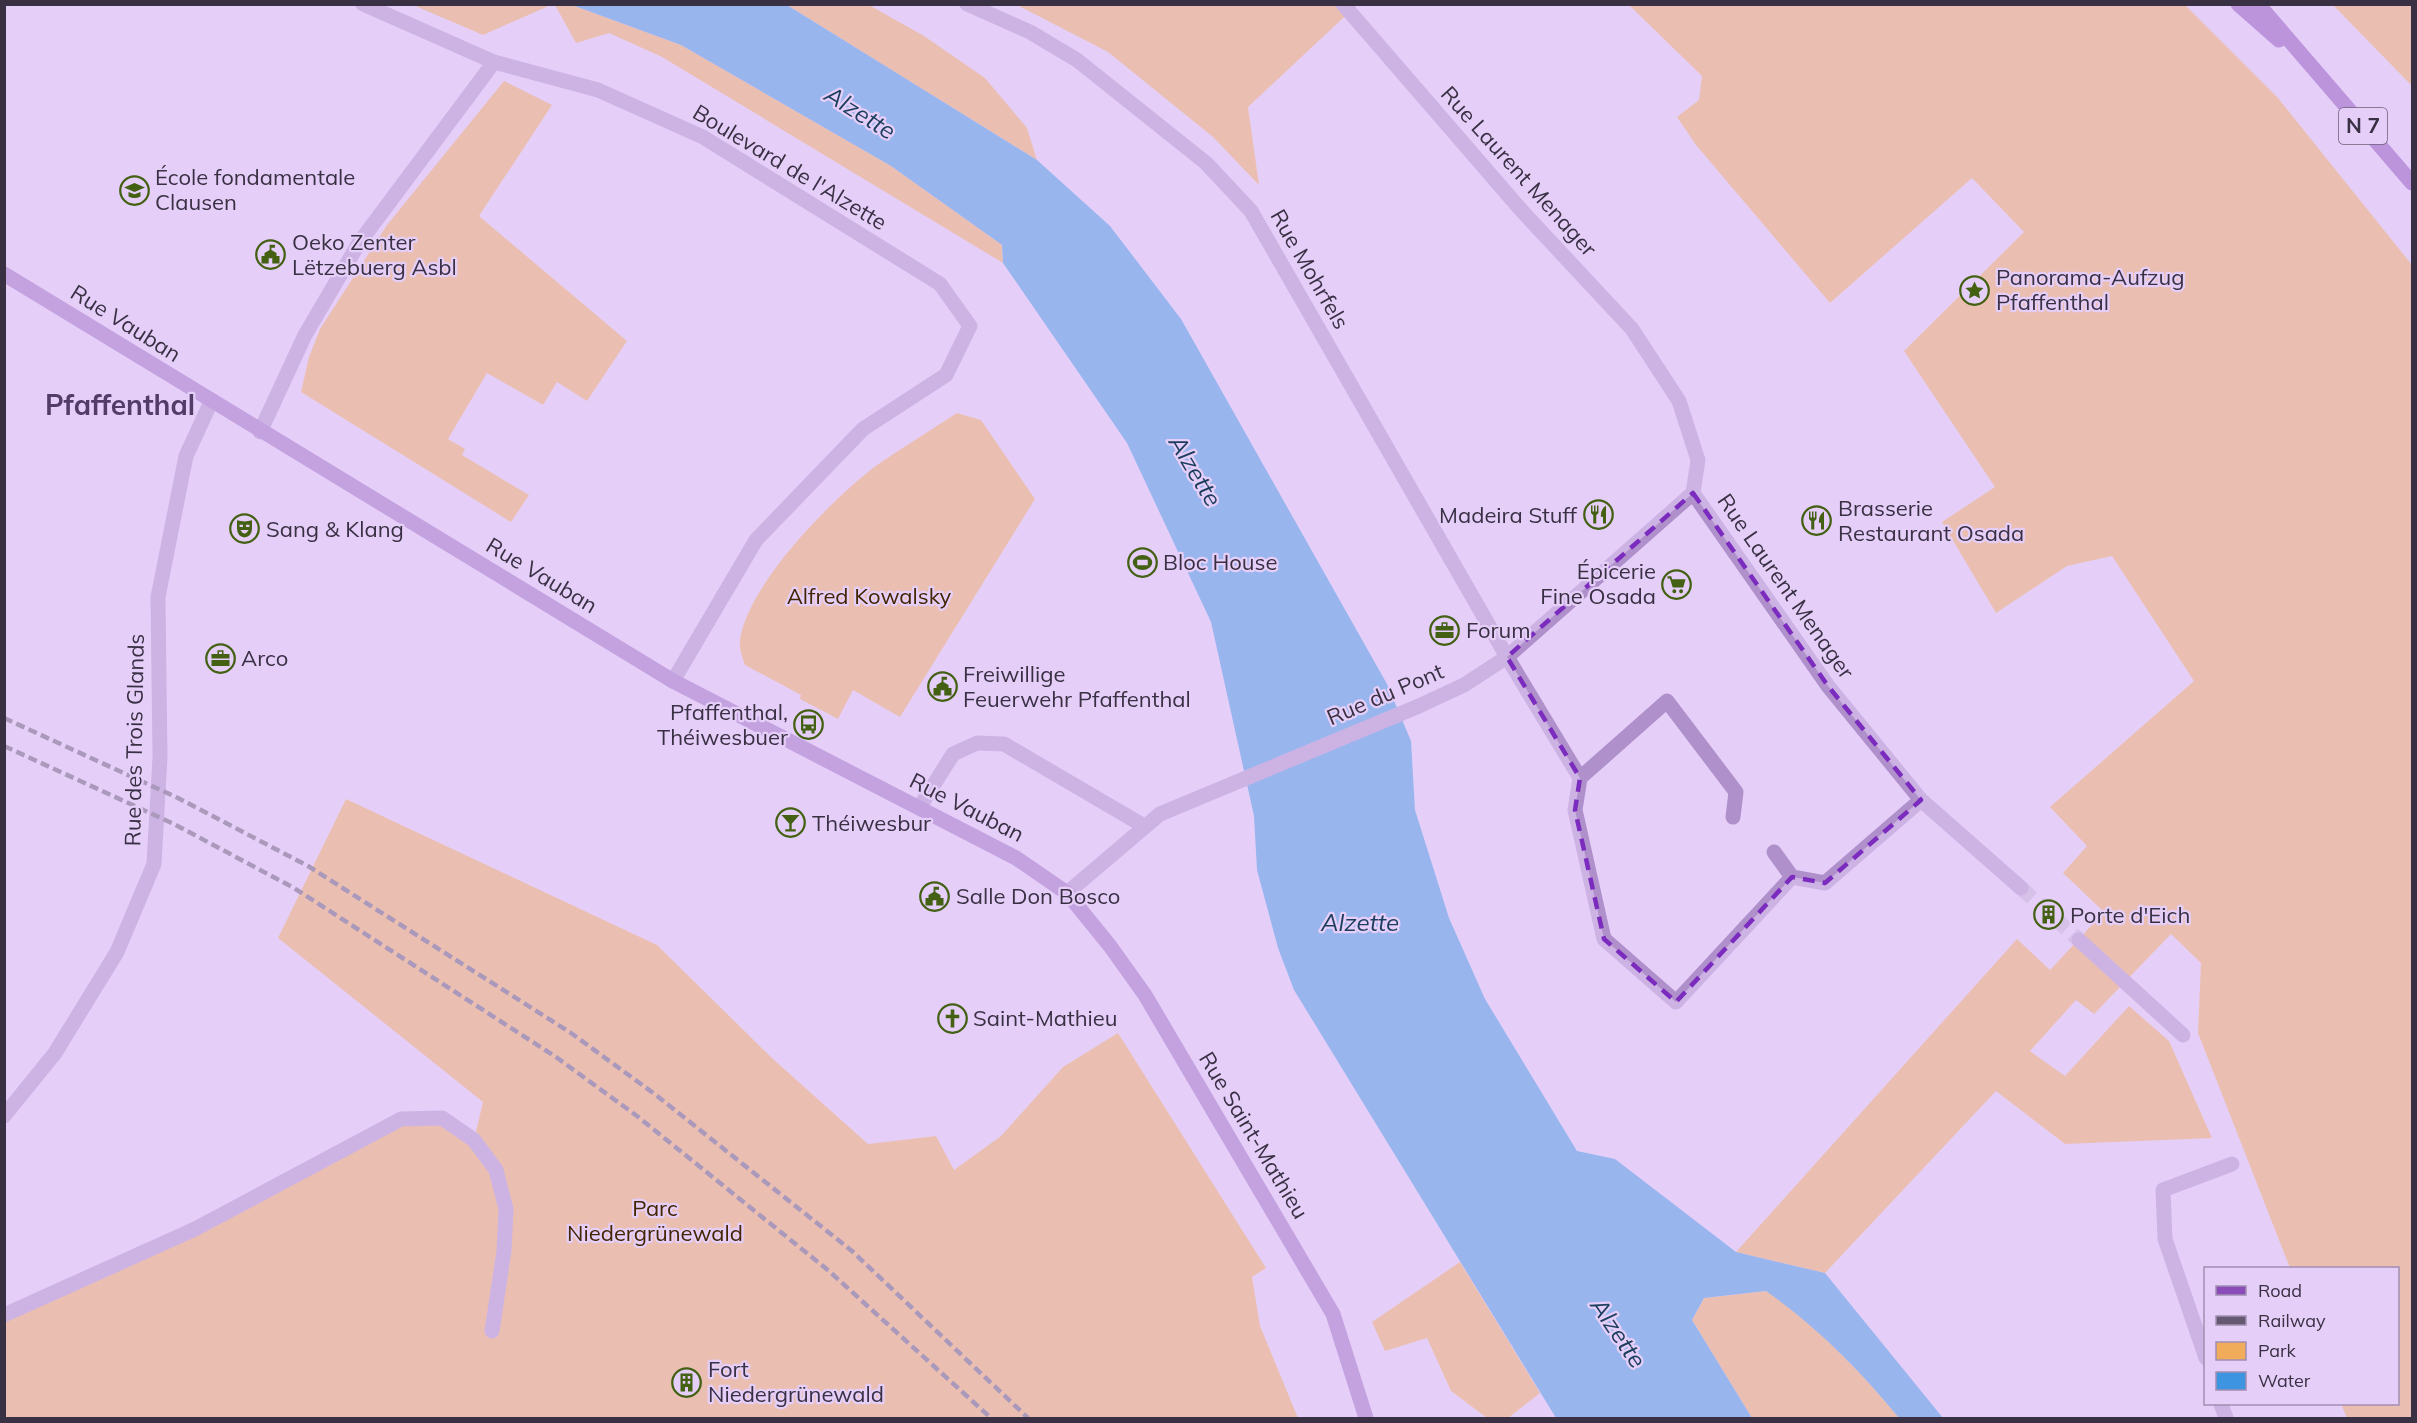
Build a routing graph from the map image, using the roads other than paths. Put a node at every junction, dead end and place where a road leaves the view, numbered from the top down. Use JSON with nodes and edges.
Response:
{"nodes":[{"id":1,"x":363,"y":4,"type":"edge"},
{"id":2,"x":967,"y":4,"type":"edge"},
{"id":3,"x":1343,"y":4,"type":"edge"},
{"id":4,"x":2238,"y":4,"type":"edge"},
{"id":5,"x":2258,"y":4,"type":"edge"},
{"id":6,"x":494,"y":62,"type":"junction"},
{"id":7,"x":2313,"y":70,"type":"junction"},
{"id":8,"x":2412,"y":183,"type":"edge"},
{"id":9,"x":4,"y":274,"type":"edge"},
{"id":10,"x":211,"y":402,"type":"junction"},
{"id":11,"x":260,"y":432,"type":"junction"},
{"id":12,"x":1693,"y":493,"type":"junction"},
{"id":13,"x":1507,"y":657,"type":"junction"},
{"id":14,"x":673,"y":681,"type":"junction"},
{"id":15,"x":1580,"y":778,"type":"junction"},
{"id":16,"x":1921,"y":800,"type":"junction"},
{"id":17,"x":919,"y":808,"type":"junction"},
{"id":18,"x":1733,"y":817,"type":"dead end"},
{"id":19,"x":1144,"y":826,"type":"junction"},
{"id":20,"x":1774,"y":852,"type":"dead end"},
{"id":21,"x":1792,"y":878,"type":"junction"},
{"id":22,"x":2020,"y":888,"type":"tunnel mouth"},
{"id":23,"x":1067,"y":893,"type":"junction"},
{"id":24,"x":2079,"y":940,"type":"tunnel mouth"},
{"id":25,"x":2183,"y":1035,"type":"dead end"},
{"id":26,"x":4,"y":1116,"type":"edge"},
{"id":27,"x":2232,"y":1164,"type":"dead end"},
{"id":28,"x":4,"y":1315,"type":"edge"},
{"id":29,"x":492,"y":1330,"type":"dead end"},
{"id":30,"x":2204,"y":1355,"type":"edge"},
{"id":31,"x":1366,"y":1419,"type":"edge"}],
"edges":[{"from":1,"to":6,"type":"street","name":"Boulevard de l'Alzette"},
{"from":2,"to":13,"type":"street","name":"Rue Mohrfels"},
{"from":3,"to":12,"type":"street","name":"Rue Laurent Menager"},
{"from":4,"to":7,"type":"main road","number":"N 7"},
{"from":5,"to":7,"type":"main road","number":"N 7"},
{"from":6,"to":11,"type":"street"},
{"from":6,"to":14,"type":"street","name":"Boulevard de l'Alzette"},
{"from":7,"to":8,"type":"main road","number":"N 7"},
{"from":9,"to":10,"type":"main road","name":"Rue Vauban"},
{"from":10,"to":11,"type":"main road","name":"Rue Vauban"},
{"from":10,"to":26,"type":"street","name":"Rue des Trois Glands"},
{"from":11,"to":14,"type":"main road","name":"Rue Vauban"},
{"from":12,"to":13,"type":"street","name":"Rue du Pont"},
{"from":12,"to":16,"type":"street","name":"Rue Laurent Menager"},
{"from":13,"to":15,"type":"street","name":"Rue Mohrfels"},
{"from":13,"to":19,"type":"street","name":"Rue du Pont"},
{"from":14,"to":17,"type":"main road","name":"Rue Vauban"},
{"from":15,"to":18,"type":"street"},
{"from":15,"to":21,"type":"street"},
{"from":16,"to":21,"type":"street"},
{"from":16,"to":22,"type":"street","name":"Rue Laurent Menager"},
{"from":17,"to":19,"type":"street"},
{"from":17,"to":23,"type":"main road","name":"Rue Vauban"},
{"from":19,"to":23,"type":"street","name":"Rue du Pont"},
{"from":20,"to":21,"type":"street"},
{"from":23,"to":31,"type":"main road","name":"Rue Saint-Mathieu"},
{"from":24,"to":25,"type":"street"},
{"from":27,"to":30,"type":"street"},
{"from":28,"to":29,"type":"street"}]}
